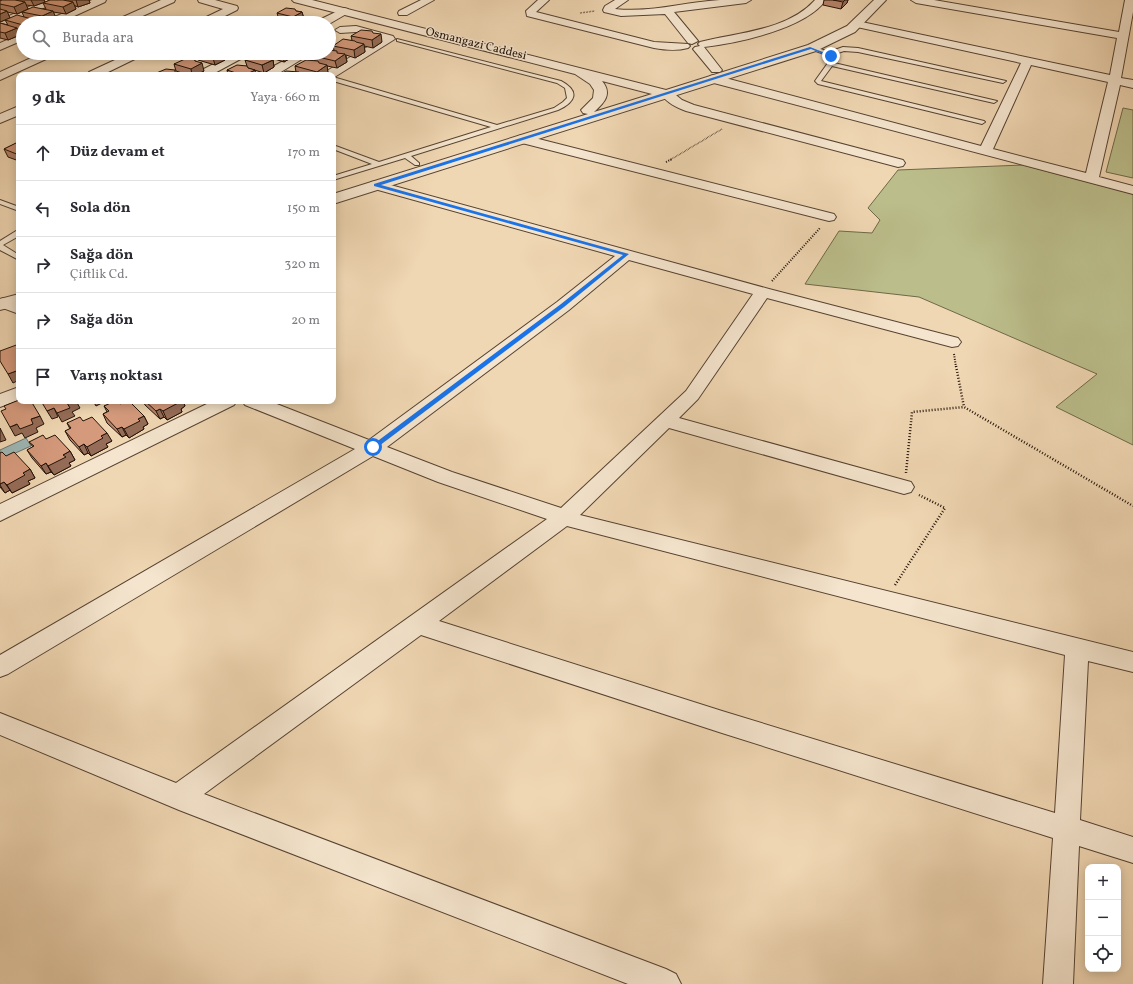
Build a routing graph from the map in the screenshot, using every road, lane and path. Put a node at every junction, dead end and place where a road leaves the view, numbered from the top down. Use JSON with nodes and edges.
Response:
{"nodes":[{"id":1,"x":53,"y":0,"type":"edge"},
{"id":2,"x":101,"y":0,"type":"edge"},
{"id":3,"x":170,"y":0,"type":"edge"},
{"id":4,"x":298,"y":0,"type":"edge"},
{"id":5,"x":416,"y":0,"type":"edge"},
{"id":6,"x":429,"y":0,"type":"edge"},
{"id":7,"x":544,"y":0,"type":"edge"},
{"id":8,"x":623,"y":0,"type":"edge"},
{"id":9,"x":746,"y":0,"type":"edge"},
{"id":10,"x":821,"y":0,"type":"edge"},
{"id":11,"x":867,"y":0,"type":"edge"},
{"id":12,"x":880,"y":0,"type":"edge"},
{"id":13,"x":916,"y":0,"type":"edge"},
{"id":14,"x":209,"y":1,"type":"edge"},
{"id":15,"x":1126,"y":1,"type":"edge"},
{"id":16,"x":344,"y":11,"type":"junction"},
{"id":17,"x":399,"y":12,"type":"junction"},
{"id":18,"x":668,"y":12,"type":"junction"},
{"id":19,"x":356,"y":15,"type":"junction"},
{"id":20,"x":18,"y":16,"type":"edge"},
{"id":21,"x":66,"y":16,"type":"edge"},
{"id":22,"x":134,"y":16,"type":"edge"},
{"id":23,"x":216,"y":16,"type":"edge"},
{"id":24,"x":335,"y":16,"type":"edge"},
{"id":25,"x":16,"y":17,"type":"edge"},
{"id":26,"x":418,"y":17,"type":"dead end"},
{"id":27,"x":0,"y":24,"type":"edge"},
{"id":28,"x":857,"y":24,"type":"junction"},
{"id":29,"x":336,"y":29,"type":"edge"},
{"id":30,"x":336,"y":30,"type":"edge"},
{"id":31,"x":1123,"y":36,"type":"junction"},
{"id":32,"x":16,"y":39,"type":"edge"},
{"id":33,"x":399,"y":40,"type":"dead end"},
{"id":34,"x":695,"y":45,"type":"junction"},
{"id":35,"x":0,"y":47,"type":"edge"},
{"id":36,"x":812,"y":48,"type":"junction"},
{"id":37,"x":829,"y":54,"type":"junction"},
{"id":38,"x":35,"y":60,"type":"edge"},
{"id":39,"x":124,"y":60,"type":"edge"},
{"id":40,"x":231,"y":60,"type":"edge"},
{"id":41,"x":294,"y":60,"type":"edge"},
{"id":42,"x":1027,"y":62,"type":"junction"},
{"id":43,"x":831,"y":64,"type":"junction"},
{"id":44,"x":567,"y":68,"type":"junction"},
{"id":45,"x":99,"y":72,"type":"edge"},
{"id":46,"x":208,"y":72,"type":"edge"},
{"id":47,"x":272,"y":72,"type":"edge"},
{"id":48,"x":336,"y":74,"type":"edge"},
{"id":49,"x":715,"y":75,"type":"junction"},
{"id":50,"x":0,"y":76,"type":"edge"},
{"id":51,"x":336,"y":78,"type":"edge"},
{"id":52,"x":1115,"y":80,"type":"junction"},
{"id":53,"x":676,"y":81,"type":"junction"},
{"id":54,"x":1003,"y":81,"type":"dead end"},
{"id":55,"x":1133,"y":84,"type":"edge"},
{"id":56,"x":694,"y":85,"type":"junction"},
{"id":57,"x":653,"y":90,"type":"junction"},
{"id":58,"x":667,"y":94,"type":"junction"},
{"id":59,"x":994,"y":101,"type":"dead end"},
{"id":60,"x":588,"y":110,"type":"junction"},
{"id":61,"x":16,"y":111,"type":"edge"},
{"id":62,"x":0,"y":119,"type":"edge"},
{"id":63,"x":737,"y":120,"type":"junction"},
{"id":64,"x":982,"y":122,"type":"dead end"},
{"id":65,"x":497,"y":127,"type":"junction"},
{"id":66,"x":523,"y":139,"type":"junction"},
{"id":67,"x":336,"y":148,"type":"edge"},
{"id":68,"x":985,"y":151,"type":"junction"},
{"id":69,"x":406,"y":155,"type":"junction"},
{"id":70,"x":898,"y":163,"type":"dead end"},
{"id":71,"x":379,"y":164,"type":"junction"},
{"id":72,"x":417,"y":164,"type":"junction"},
{"id":73,"x":650,"y":172,"type":"junction"},
{"id":74,"x":336,"y":177,"type":"edge"},
{"id":75,"x":1091,"y":179,"type":"junction"},
{"id":76,"x":376,"y":185,"type":"junction"},
{"id":77,"x":336,"y":189,"type":"edge"},
{"id":78,"x":1133,"y":190,"type":"edge"},
{"id":79,"x":336,"y":198,"type":"edge"},
{"id":80,"x":0,"y":202,"type":"edge"},
{"id":81,"x":16,"y":209,"type":"edge"},
{"id":82,"x":829,"y":217,"type":"joint"},
{"id":83,"x":16,"y":235,"type":"edge"},
{"id":84,"x":0,"y":244,"type":"edge"},
{"id":85,"x":0,"y":247,"type":"edge"},
{"id":86,"x":626,"y":254,"type":"junction"},
{"id":87,"x":16,"y":256,"type":"edge"},
{"id":88,"x":16,"y":292,"type":"edge"},
{"id":89,"x":763,"y":292,"type":"junction"},
{"id":90,"x":8,"y":302,"type":"edge"},
{"id":91,"x":952,"y":342,"type":"joint"},
{"id":92,"x":16,"y":394,"type":"edge"},
{"id":93,"x":0,"y":401,"type":"edge"},
{"id":94,"x":222,"y":404,"type":"edge"},
{"id":95,"x":259,"y":404,"type":"edge"},
{"id":96,"x":964,"y":407,"type":"junction"},
{"id":97,"x":666,"y":421,"type":"junction"},
{"id":98,"x":373,"y":447,"type":"junction"},
{"id":99,"x":904,"y":487,"type":"junction"},
{"id":100,"x":1133,"y":506,"type":"edge"},
{"id":101,"x":0,"y":514,"type":"edge"},
{"id":102,"x":564,"y":518,"type":"junction"},
{"id":103,"x":885,"y":600,"type":"junction"},
{"id":104,"x":417,"y":624,"type":"junction"},
{"id":105,"x":1077,"y":648,"type":"junction"},
{"id":106,"x":1133,"y":662,"type":"edge"},
{"id":107,"x":0,"y":667,"type":"edge"},
{"id":108,"x":0,"y":724,"type":"edge"},
{"id":109,"x":178,"y":797,"type":"junction"},
{"id":110,"x":1066,"y":829,"type":"junction"},
{"id":111,"x":1133,"y":850,"type":"edge"},
{"id":112,"x":666,"y":984,"type":"edge"},
{"id":113,"x":1058,"y":984,"type":"edge"}],
"edges":[{"from":1,"to":20,"type":"street"},
{"from":2,"to":21,"type":"street"},
{"from":3,"to":22,"type":"street"},
{"from":4,"to":16,"type":"street","name":"Osmangazi Caddesi"},
{"from":5,"to":17,"type":"street"},
{"from":6,"to":17,"type":"street"},
{"from":7,"to":34,"type":"street"},
{"from":8,"to":18,"type":"street"},
{"from":9,"to":18,"type":"street"},
{"from":10,"to":34,"type":"street"},
{"from":11,"to":49,"type":"street"},
{"from":12,"to":28,"type":"street"},
{"from":13,"to":31,"type":"street"},
{"from":14,"to":23,"type":"street"},
{"from":15,"to":31,"type":"street"},
{"from":16,"to":19,"type":"street","name":"Osmangazi Caddesi"},
{"from":16,"to":24,"type":"street"},
{"from":17,"to":26,"type":"street","name":"Osmangazi Caddesi"},
{"from":18,"to":34,"type":"street"},
{"from":19,"to":29,"type":"street"},
{"from":19,"to":44,"type":"street","name":"Osmangazi Caddesi"},
{"from":25,"to":27,"type":"street"},
{"from":28,"to":36,"type":"street"},
{"from":28,"to":42,"type":"street"},
{"from":30,"to":48,"type":"street"},
{"from":31,"to":52,"type":"street"},
{"from":32,"to":35,"type":"street"},
{"from":33,"to":65,"type":"lane"},
{"from":34,"to":49,"type":"street"},
{"from":36,"to":37,"type":"lane"},
{"from":36,"to":49,"type":"street"},
{"from":37,"to":43,"type":"lane"},
{"from":37,"to":54,"type":"lane"},
{"from":38,"to":50,"type":"street"},
{"from":39,"to":45,"type":"street"},
{"from":40,"to":46,"type":"street"},
{"from":41,"to":47,"type":"street"},
{"from":42,"to":52,"type":"street"},
{"from":42,"to":68,"type":"street"},
{"from":43,"to":59,"type":"lane"},
{"from":43,"to":64,"type":"lane"},
{"from":44,"to":57,"type":"street","name":"Osmangazi Caddesi"},
{"from":44,"to":60,"type":"street"},
{"from":49,"to":53,"type":"street"},
{"from":49,"to":56,"type":"street"},
{"from":49,"to":68,"type":"street"},
{"from":51,"to":65,"type":"lane"},
{"from":52,"to":55,"type":"street"},
{"from":52,"to":75,"type":"street"},
{"from":53,"to":56,"type":"street"},
{"from":53,"to":57,"type":"street"},
{"from":56,"to":58,"type":"street"},
{"from":57,"to":58,"type":"street","name":"Osmangazi Caddesi"},
{"from":57,"to":60,"type":"street"},
{"from":58,"to":63,"type":"street"},
{"from":58,"to":66,"type":"street"},
{"from":60,"to":72,"type":"street"},
{"from":61,"to":62,"type":"street"},
{"from":63,"to":70,"type":"street"},
{"from":63,"to":73,"type":"path"},
{"from":65,"to":69,"type":"lane"},
{"from":66,"to":73,"type":"street"},
{"from":66,"to":76,"type":"street"},
{"from":67,"to":71,"type":"lane"},
{"from":68,"to":75,"type":"street"},
{"from":69,"to":71,"type":"lane"},
{"from":69,"to":72,"type":"lane"},
{"from":71,"to":74,"type":"lane"},
{"from":72,"to":77,"type":"street"},
{"from":73,"to":82,"type":"street"},
{"from":75,"to":78,"type":"street"},
{"from":76,"to":79,"type":"street"},
{"from":76,"to":86,"type":"street"},
{"from":80,"to":81,"type":"lane"},
{"from":82,"to":89,"type":"path"},
{"from":83,"to":84,"type":"lane"},
{"from":85,"to":87,"type":"lane"},
{"from":86,"to":89,"type":"street"},
{"from":86,"to":98,"type":"street"},
{"from":88,"to":90,"type":"street"},
{"from":89,"to":91,"type":"street"},
{"from":89,"to":97,"type":"street"},
{"from":91,"to":96,"type":"path"},
{"from":92,"to":93,"type":"street"},
{"from":94,"to":101,"type":"street"},
{"from":95,"to":98,"type":"street"},
{"from":96,"to":99,"type":"path"},
{"from":96,"to":100,"type":"path"},
{"from":97,"to":99,"type":"street"},
{"from":97,"to":102,"type":"street"},
{"from":98,"to":102,"type":"street"},
{"from":98,"to":107,"type":"street"},
{"from":99,"to":103,"type":"path"},
{"from":102,"to":103,"type":"street"},
{"from":102,"to":104,"type":"street"},
{"from":103,"to":105,"type":"street"},
{"from":104,"to":109,"type":"street"},
{"from":104,"to":110,"type":"street"},
{"from":105,"to":106,"type":"street"},
{"from":105,"to":110,"type":"street"},
{"from":108,"to":109,"type":"street"},
{"from":109,"to":112,"type":"street"},
{"from":110,"to":111,"type":"street"},
{"from":110,"to":113,"type":"street"}]}
